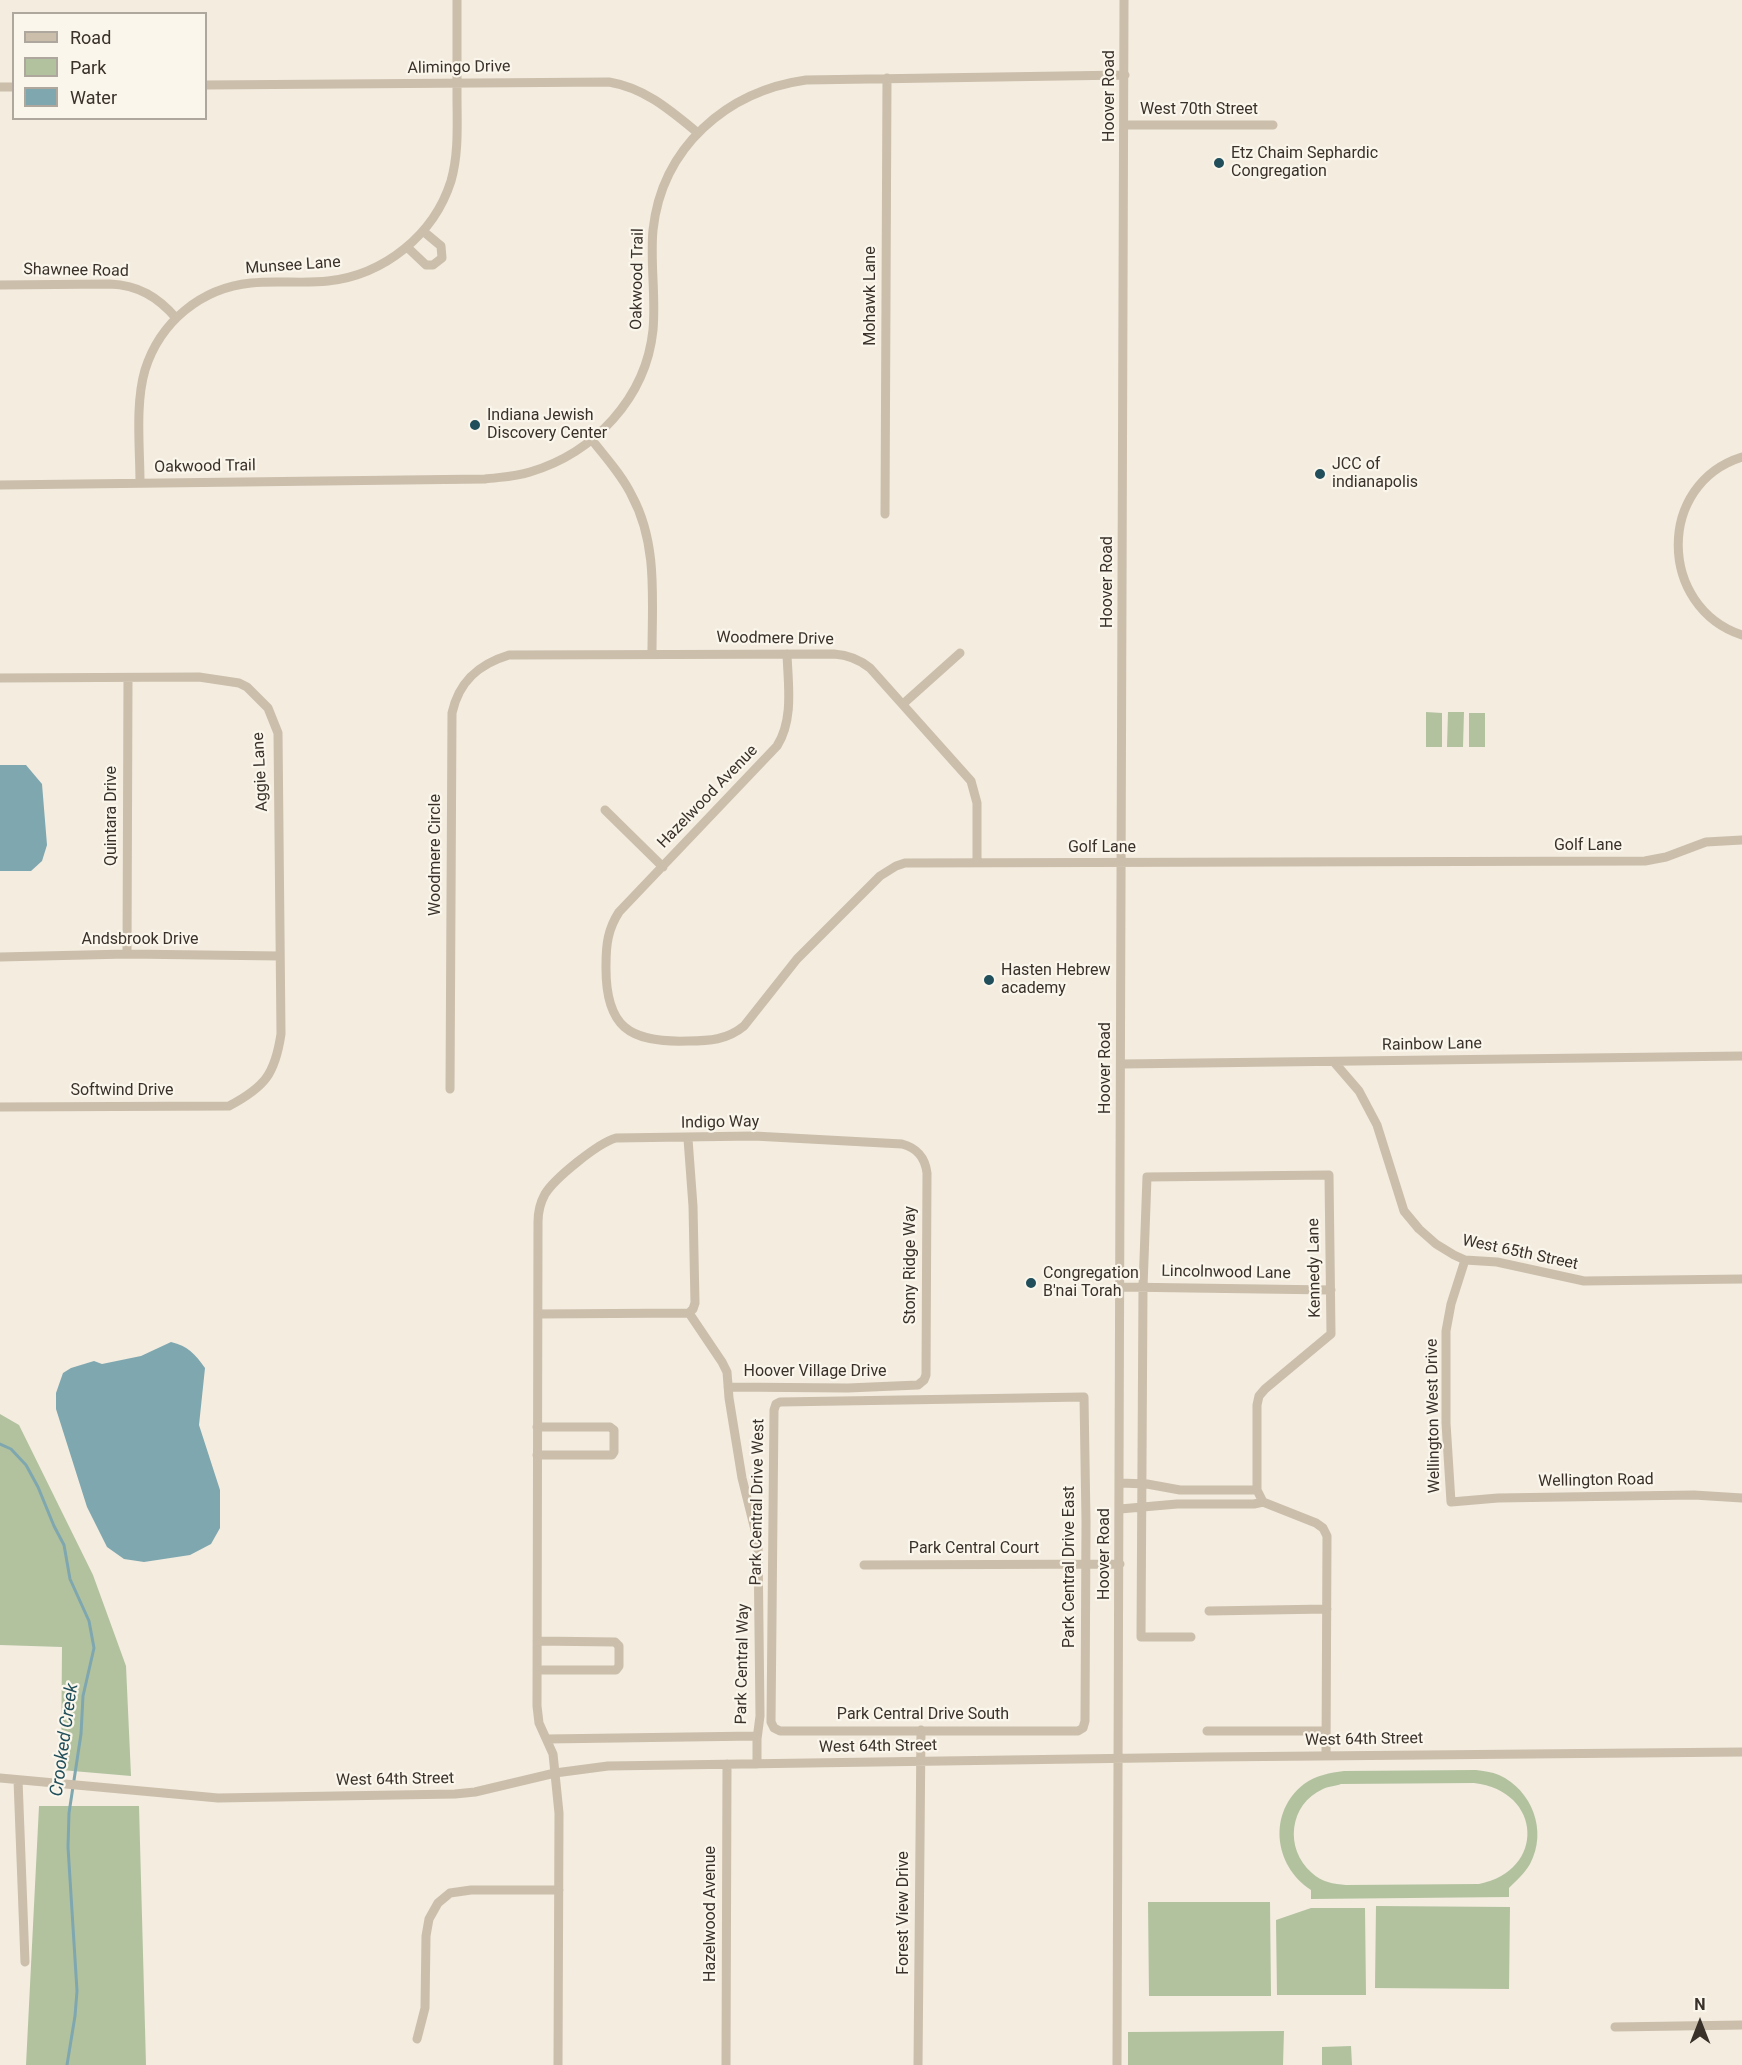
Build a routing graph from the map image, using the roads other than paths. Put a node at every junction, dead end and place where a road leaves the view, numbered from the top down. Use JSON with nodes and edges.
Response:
{"nodes":[{"id":1,"x":457,"y":0,"type":"edge"},
{"id":2,"x":1124,"y":0,"type":"edge"},
{"id":3,"x":1125,"y":75,"type":"junction"},
{"id":4,"x":887,"y":78,"type":"junction"},
{"id":5,"x":457,"y":83,"type":"junction"},
{"id":6,"x":207,"y":85,"type":"edge"},
{"id":7,"x":1125,"y":125,"type":"junction"},
{"id":8,"x":1273,"y":125,"type":"dead end"},
{"id":9,"x":698,"y":133,"type":"junction"},
{"id":10,"x":423,"y":231,"type":"junction"},
{"id":11,"x":407,"y":247,"type":"junction"},
{"id":12,"x":0,"y":285,"type":"edge"},
{"id":13,"x":176,"y":318,"type":"junction"},
{"id":14,"x":592,"y":440,"type":"junction"},
{"id":15,"x":1742,"y":458,"type":"edge"},
{"id":16,"x":140,"y":483,"type":"junction"},
{"id":17,"x":0,"y":485,"type":"edge"},
{"id":18,"x":885,"y":514,"type":"dead end"},
{"id":19,"x":1742,"y":635,"type":"edge"},
{"id":20,"x":960,"y":652,"type":"dead end"},
{"id":21,"x":652,"y":653,"type":"junction"},
{"id":22,"x":787,"y":654,"type":"junction"},
{"id":23,"x":514,"y":655,"type":"joint"},
{"id":24,"x":0,"y":678,"type":"edge"},
{"id":25,"x":128,"y":678,"type":"junction"},
{"id":26,"x":903,"y":704,"type":"junction"},
{"id":27,"x":605,"y":810,"type":"dead end"},
{"id":28,"x":1742,"y":840,"type":"edge"},
{"id":29,"x":977,"y":862,"type":"junction"},
{"id":30,"x":1122,"y":863,"type":"junction"},
{"id":31,"x":663,"y":867,"type":"junction"},
{"id":32,"x":606,"y":944,"type":"joint"},
{"id":33,"x":127,"y":954,"type":"junction"},
{"id":34,"x":280,"y":956,"type":"junction"},
{"id":35,"x":0,"y":957,"type":"edge"},
{"id":36,"x":1742,"y":1056,"type":"edge"},
{"id":37,"x":1334,"y":1062,"type":"junction"},
{"id":38,"x":1122,"y":1064,"type":"junction"},
{"id":39,"x":450,"y":1089,"type":"dead end"},
{"id":40,"x":242,"y":1099,"type":"joint"},
{"id":41,"x":0,"y":1107,"type":"edge"},
{"id":42,"x":688,"y":1139,"type":"junction"},
{"id":43,"x":916,"y":1150,"type":"joint"},
{"id":44,"x":1465,"y":1260,"type":"junction"},
{"id":45,"x":1742,"y":1278,"type":"edge"},
{"id":46,"x":1121,"y":1287,"type":"junction"},
{"id":47,"x":1143,"y":1287,"type":"junction"},
{"id":48,"x":1331,"y":1290,"type":"junction"},
{"id":49,"x":688,"y":1313,"type":"junction"},
{"id":50,"x":538,"y":1314,"type":"junction"},
{"id":51,"x":923,"y":1382,"type":"joint"},
{"id":52,"x":728,"y":1387,"type":"junction"},
{"id":53,"x":1084,"y":1397,"type":"joint"},
{"id":54,"x":537,"y":1427,"type":"junction"},
{"id":55,"x":537,"y":1455,"type":"junction"},
{"id":56,"x":1120,"y":1483,"type":"junction"},
{"id":57,"x":1141,"y":1484,"type":"junction"},
{"id":58,"x":1257,"y":1490,"type":"junction"},
{"id":59,"x":1742,"y":1498,"type":"edge"},
{"id":60,"x":1263,"y":1502,"type":"junction"},
{"id":61,"x":1451,"y":1502,"type":"joint"},
{"id":62,"x":1141,"y":1508,"type":"junction"},
{"id":63,"x":1120,"y":1509,"type":"junction"},
{"id":64,"x":1086,"y":1564,"type":"junction"},
{"id":65,"x":1120,"y":1564,"type":"junction"},
{"id":66,"x":864,"y":1565,"type":"dead end"},
{"id":67,"x":1327,"y":1609,"type":"junction"},
{"id":68,"x":1209,"y":1611,"type":"dead end"},
{"id":69,"x":1191,"y":1637,"type":"dead end"},
{"id":70,"x":537,"y":1641,"type":"junction"},
{"id":71,"x":537,"y":1670,"type":"junction"},
{"id":72,"x":774,"y":1728,"type":"joint"},
{"id":73,"x":921,"y":1730,"type":"junction"},
{"id":74,"x":1074,"y":1731,"type":"joint"},
{"id":75,"x":1207,"y":1731,"type":"dead end"},
{"id":76,"x":1326,"y":1731,"type":"junction"},
{"id":77,"x":757,"y":1736,"type":"junction"},
{"id":78,"x":547,"y":1739,"type":"junction"},
{"id":79,"x":1742,"y":1752,"type":"edge"},
{"id":80,"x":1326,"y":1756,"type":"junction"},
{"id":81,"x":1118,"y":1758,"type":"junction"},
{"id":82,"x":920,"y":1761,"type":"junction"},
{"id":83,"x":727,"y":1764,"type":"junction"},
{"id":84,"x":757,"y":1764,"type":"junction"},
{"id":85,"x":555,"y":1773,"type":"junction"},
{"id":86,"x":0,"y":1778,"type":"edge"},
{"id":87,"x":18,"y":1780,"type":"junction"},
{"id":88,"x":559,"y":1890,"type":"junction"},
{"id":89,"x":25,"y":1962,"type":"dead end"},
{"id":90,"x":1742,"y":2025,"type":"edge"},
{"id":91,"x":1614,"y":2027,"type":"dead end"},
{"id":92,"x":417,"y":2039,"type":"dead end"},
{"id":93,"x":558,"y":2065,"type":"edge"},
{"id":94,"x":726,"y":2065,"type":"edge"},
{"id":95,"x":918,"y":2065,"type":"edge"},
{"id":96,"x":1117,"y":2065,"type":"edge"}],
"edges":[{"from":1,"to":5,"type":"street","name":"Munsee Lane"},
{"from":2,"to":3,"type":"street","name":"Hoover Road"},
{"from":3,"to":4,"type":"street","name":"Oakwood Trail"},
{"from":3,"to":7,"type":"street","name":"Hoover Road"},
{"from":4,"to":9,"type":"street","name":"Oakwood Trail"},
{"from":4,"to":18,"type":"street","name":"Mohawk Lane"},
{"from":5,"to":6,"type":"street","name":"Alimingo Drive"},
{"from":5,"to":9,"type":"street","name":"Alimingo Drive"},
{"from":5,"to":10,"type":"street","name":"Munsee Lane"},
{"from":7,"to":8,"type":"street","name":"West 70th Street"},
{"from":7,"to":30,"type":"street","name":"Hoover Road"},
{"from":9,"to":14,"type":"street","name":"Oakwood Trail"},
{"from":10,"to":11,"type":"street","name":"Munsee Lane"},
{"from":10,"to":11,"type":"street"},
{"from":11,"to":13,"type":"street","name":"Munsee Lane"},
{"from":12,"to":13,"type":"street","name":"Shawnee Road"},
{"from":13,"to":16,"type":"street","name":"Munsee Lane"},
{"from":14,"to":16,"type":"street","name":"Oakwood Trail"},
{"from":14,"to":21,"type":"street"},
{"from":15,"to":19,"type":"street"},
{"from":16,"to":17,"type":"street","name":"Oakwood Trail"},
{"from":20,"to":26,"type":"street"},
{"from":21,"to":22,"type":"street","name":"Woodmere Drive"},
{"from":21,"to":23,"type":"street","name":"Woodmere Drive"},
{"from":22,"to":26,"type":"street","name":"Woodmere Drive"},
{"from":22,"to":31,"type":"street","name":"Hazelwood Avenue"},
{"from":23,"to":39,"type":"street","name":"Woodmere Circle"},
{"from":24,"to":25,"type":"street","name":"Aggie Lane"},
{"from":25,"to":33,"type":"street","name":"Quintara Drive"},
{"from":25,"to":34,"type":"street","name":"Aggie Lane"},
{"from":26,"to":29,"type":"street","name":"Woodmere Drive"},
{"from":27,"to":31,"type":"street"},
{"from":28,"to":30,"type":"street","name":"Golf Lane"},
{"from":29,"to":30,"type":"street","name":"Golf Lane"},
{"from":29,"to":32,"type":"street","name":"Golf Lane"},
{"from":30,"to":38,"type":"street","name":"Hoover Road"},
{"from":31,"to":32,"type":"street","name":"Hazelwood Avenue"},
{"from":33,"to":34,"type":"street","name":"Andsbrook Drive"},
{"from":33,"to":35,"type":"street","name":"Andsbrook Drive"},
{"from":34,"to":40,"type":"street","name":"Aggie Lane"},
{"from":36,"to":37,"type":"street","name":"Rainbow Lane"},
{"from":37,"to":38,"type":"street","name":"Rainbow Lane"},
{"from":37,"to":44,"type":"street","name":"West 65th Street"},
{"from":38,"to":46,"type":"street","name":"Hoover Road"},
{"from":40,"to":41,"type":"street","name":"Softwind Drive"},
{"from":42,"to":43,"type":"street","name":"Indigo Way"},
{"from":42,"to":49,"type":"street"},
{"from":42,"to":50,"type":"street","name":"Indigo Way"},
{"from":43,"to":51,"type":"street","name":"Stony Ridge Way"},
{"from":44,"to":45,"type":"street","name":"West 65th Street"},
{"from":44,"to":61,"type":"street","name":"Wellington West Drive"},
{"from":46,"to":47,"type":"street","name":"Lincolnwood Lane"},
{"from":46,"to":56,"type":"street","name":"Hoover Road"},
{"from":47,"to":48,"type":"street","name":"Lincolnwood Lane"},
{"from":47,"to":48,"type":"street","name":"Kennedy Lane"},
{"from":47,"to":57,"type":"street"},
{"from":48,"to":58,"type":"street","name":"Kennedy Lane"},
{"from":49,"to":50,"type":"street"},
{"from":49,"to":52,"type":"street","name":"Hoover Village Drive"},
{"from":50,"to":54,"type":"street"},
{"from":51,"to":52,"type":"street","name":"Hoover Village Drive"},
{"from":52,"to":77,"type":"street","name":"Park Central Way"},
{"from":53,"to":64,"type":"street","name":"Park Central Drive East"},
{"from":53,"to":72,"type":"street","name":"Park Central Drive West"},
{"from":54,"to":55,"type":"street"},
{"from":54,"to":55,"type":"street"},
{"from":55,"to":70,"type":"street"},
{"from":56,"to":57,"type":"street"},
{"from":56,"to":63,"type":"street","name":"Hoover Road"},
{"from":57,"to":58,"type":"street"},
{"from":57,"to":62,"type":"street"},
{"from":58,"to":60,"type":"street","name":"Kennedy Lane"},
{"from":59,"to":61,"type":"street","name":"Wellington Road"},
{"from":60,"to":62,"type":"street"},
{"from":60,"to":67,"type":"street"},
{"from":62,"to":63,"type":"street"},
{"from":62,"to":69,"type":"street"},
{"from":63,"to":65,"type":"street","name":"Hoover Road"},
{"from":64,"to":65,"type":"street","name":"Park Central Court"},
{"from":64,"to":66,"type":"street","name":"Park Central Court"},
{"from":64,"to":74,"type":"street","name":"Park Central Drive East"},
{"from":65,"to":81,"type":"street","name":"Hoover Road"},
{"from":67,"to":68,"type":"street"},
{"from":67,"to":76,"type":"street"},
{"from":70,"to":71,"type":"street"},
{"from":70,"to":71,"type":"street"},
{"from":71,"to":78,"type":"street"},
{"from":72,"to":73,"type":"street","name":"Park Central Drive South"},
{"from":73,"to":74,"type":"street","name":"Park Central Drive South"},
{"from":73,"to":82,"type":"street","name":"Forest View Drive"},
{"from":75,"to":76,"type":"street","name":"West 64th Street"},
{"from":76,"to":80,"type":"street"},
{"from":77,"to":78,"type":"street"},
{"from":77,"to":84,"type":"street","name":"Park Central Way"},
{"from":78,"to":85,"type":"street"},
{"from":79,"to":80,"type":"street","name":"West 64th Street"},
{"from":80,"to":81,"type":"street","name":"West 64th Street"},
{"from":81,"to":82,"type":"street","name":"West 64th Street"},
{"from":81,"to":96,"type":"street","name":"Hoover Road"},
{"from":82,"to":84,"type":"street","name":"West 64th Street"},
{"from":82,"to":95,"type":"street","name":"Forest View Drive"},
{"from":83,"to":84,"type":"street","name":"West 64th Street"},
{"from":83,"to":85,"type":"street","name":"West 64th Street"},
{"from":83,"to":94,"type":"street","name":"Hazelwood Avenue"},
{"from":85,"to":87,"type":"street","name":"West 64th Street"},
{"from":85,"to":88,"type":"street"},
{"from":86,"to":87,"type":"street","name":"West 64th Street"},
{"from":87,"to":89,"type":"street"},
{"from":88,"to":92,"type":"street"},
{"from":88,"to":93,"type":"street"},
{"from":90,"to":91,"type":"street"}]}
